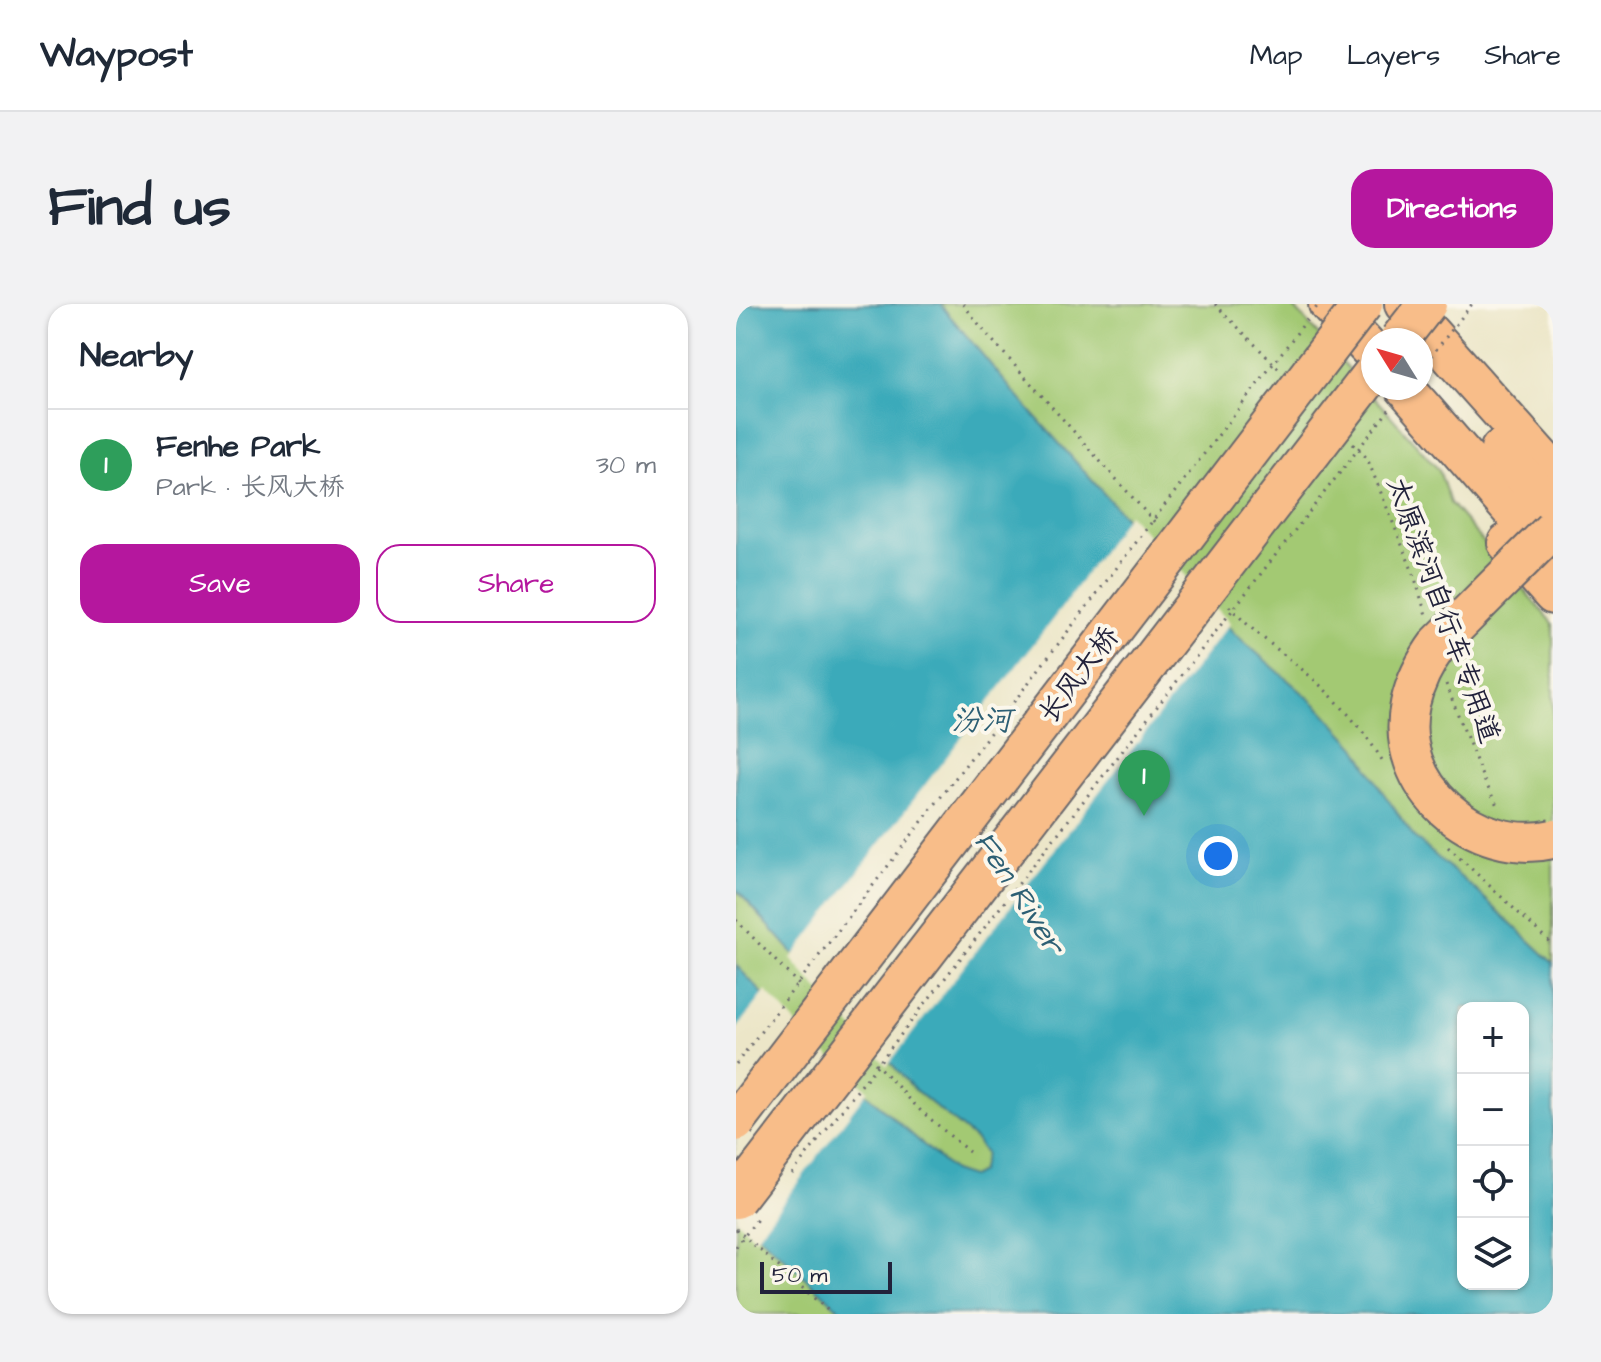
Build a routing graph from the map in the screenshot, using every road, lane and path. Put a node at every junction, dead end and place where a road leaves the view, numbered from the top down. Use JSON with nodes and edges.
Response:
{"nodes":[{"id":1,"x":963,"y":304,"type":"edge"},
{"id":2,"x":1215,"y":304,"type":"edge"},
{"id":3,"x":1319,"y":304,"type":"edge"},
{"id":4,"x":1328,"y":304,"type":"edge"},
{"id":5,"x":1363,"y":304,"type":"edge"},
{"id":6,"x":1372,"y":304,"type":"edge"},
{"id":7,"x":1404,"y":304,"type":"edge"},
{"id":8,"x":1427,"y":304,"type":"edge"},
{"id":9,"x":1472,"y":304,"type":"edge"},
{"id":10,"x":1392,"y":328,"type":"edge"},
{"id":11,"x":1410,"y":328,"type":"edge"},
{"id":12,"x":1361,"y":340,"type":"edge"},
{"id":13,"x":1433,"y":354,"type":"edge"},
{"id":14,"x":1282,"y":371,"type":"dead end"},
{"id":15,"x":1433,"y":372,"type":"edge"},
{"id":16,"x":1361,"y":389,"type":"edge"},
{"id":17,"x":1397,"y":400,"type":"edge"},
{"id":18,"x":1417,"y":400,"type":"edge"},
{"id":19,"x":1433,"y":418,"type":"junction"},
{"id":20,"x":1345,"y":437,"type":"dead end"},
{"id":21,"x":1549,"y":461,"type":"edge"},
{"id":22,"x":1553,"y":510,"type":"edge"},
{"id":23,"x":1553,"y":529,"type":"edge"},
{"id":24,"x":1163,"y":532,"type":"dead end"},
{"id":25,"x":1553,"y":557,"type":"edge"},
{"id":26,"x":1553,"y":595,"type":"edge"},
{"id":27,"x":1221,"y":597,"type":"dead end"},
{"id":28,"x":1426,"y":617,"type":"dead end"},
{"id":29,"x":1443,"y":673,"type":"dead end"},
{"id":30,"x":1391,"y":776,"type":"dead end"},
{"id":31,"x":1503,"y":816,"type":"dead end"},
{"id":32,"x":1553,"y":819,"type":"edge"},
{"id":33,"x":1553,"y":839,"type":"edge"},
{"id":34,"x":1441,"y":841,"type":"dead end"},
{"id":35,"x":1540,"y":933,"type":"junction"},
{"id":36,"x":1553,"y":939,"type":"edge"},
{"id":37,"x":1553,"y":945,"type":"edge"},
{"id":38,"x":736,"y":1064,"type":"edge"},
{"id":39,"x":736,"y":1122,"type":"edge"},
{"id":40,"x":785,"y":1184,"type":"dead end"},
{"id":41,"x":751,"y":1204,"type":"edge"},
{"id":42,"x":736,"y":1229,"type":"edge"},
{"id":43,"x":736,"y":1247,"type":"edge"},
{"id":44,"x":832,"y":1314,"type":"edge"}],
"edges":[{"from":1,"to":24,"type":"path"},
{"from":2,"to":14,"type":"path"},
{"from":3,"to":38,"type":"path","bridge":true},
{"from":4,"to":12,"type":"highway"},
{"from":5,"to":39,"type":"highway","name":"长风大桥","bridge":true},
{"from":6,"to":10,"type":"highway"},
{"from":7,"to":21,"type":"highway"},
{"from":8,"to":11,"type":"highway","bridge":true},
{"from":9,"to":13,"type":"path","bridge":true},
{"from":15,"to":22,"type":"highway"},
{"from":16,"to":41,"type":"highway","bridge":true},
{"from":17,"to":40,"type":"path","bridge":true},
{"from":18,"to":19,"type":"highway"},
{"from":19,"to":25,"type":"highway"},
{"from":19,"to":26,"type":"highway"},
{"from":20,"to":28,"type":"path","name":"太原滨河自行车专用道"},
{"from":23,"to":33,"type":"highway","bridge":true},
{"from":25,"to":32,"type":"highway"},
{"from":27,"to":30,"type":"path"},
{"from":29,"to":31,"type":"path","name":"太原滨河自行车专用道"},
{"from":34,"to":35,"type":"path"},
{"from":35,"to":36,"type":"path"},
{"from":35,"to":37,"type":"path"},
{"from":41,"to":43,"type":"path","bridge":true},
{"from":42,"to":44,"type":"path"}]}
